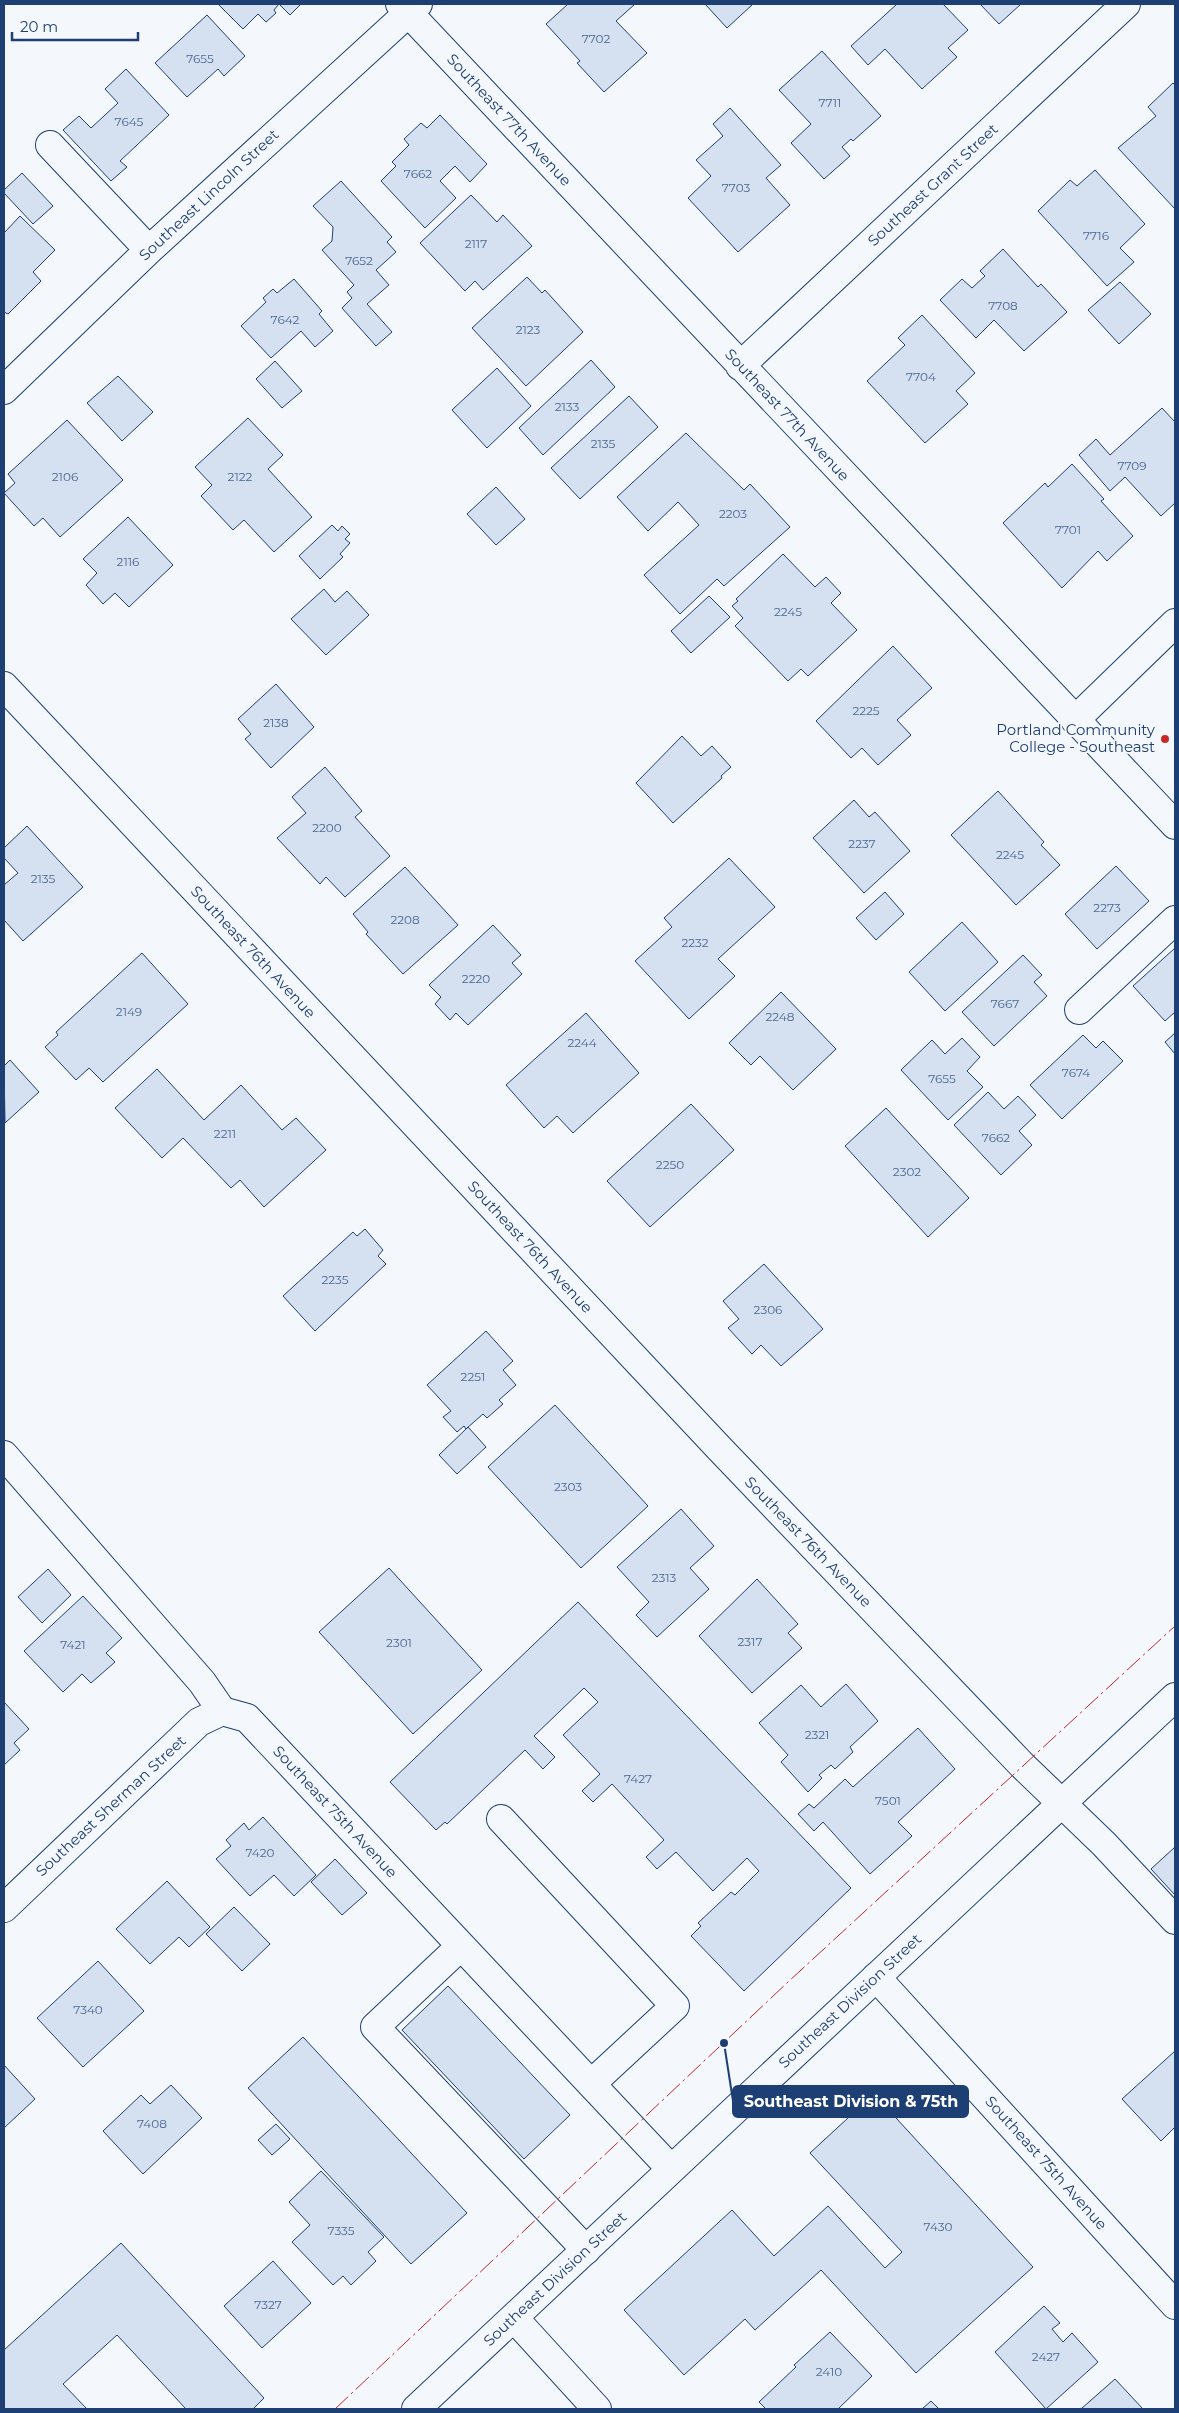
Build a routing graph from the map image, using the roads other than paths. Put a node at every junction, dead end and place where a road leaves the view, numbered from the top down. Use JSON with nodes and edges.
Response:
{"nodes":[{"id":1,"x":1126,"y":4,"type":"edge"},
{"id":2,"x":409,"y":7,"type":"edge"},
{"id":3,"x":50,"y":146,"type":"dead end"},
{"id":4,"x":149,"y":250,"type":"junction"},
{"id":5,"x":740,"y":366,"type":"junction"},
{"id":6,"x":4,"y":390,"type":"edge"},
{"id":7,"x":1175,"y":623,"type":"edge"},
{"id":8,"x":4,"y":686,"type":"edge"},
{"id":9,"x":1074,"y":720,"type":"junction"},
{"id":10,"x":1175,"y":825,"type":"edge"},
{"id":11,"x":1175,"y":920,"type":"edge"},
{"id":12,"x":1079,"y":1010,"type":"dead end"},
{"id":13,"x":4,"y":1456,"type":"edge"},
{"id":14,"x":1175,"y":1697,"type":"edge"},
{"id":15,"x":222,"y":1711,"type":"junction"},
{"id":16,"x":1062,"y":1803,"type":"junction"},
{"id":17,"x":502,"y":1819,"type":"dead end"},
{"id":18,"x":4,"y":1908,"type":"edge"},
{"id":19,"x":1175,"y":1920,"type":"edge"},
{"id":20,"x":462,"y":1946,"type":"junction"},
{"id":21,"x":876,"y":1978,"type":"junction"},
{"id":22,"x":591,"y":2084,"type":"junction"},
{"id":23,"x":671,"y":2169,"type":"junction"},
{"id":24,"x":586,"y":2250,"type":"junction"},
{"id":25,"x":1175,"y":2305,"type":"edge"},
{"id":26,"x":514,"y":2318,"type":"junction"},
{"id":27,"x":416,"y":2409,"type":"edge"},
{"id":28,"x":597,"y":2409,"type":"edge"}],
"edges":[{"from":1,"to":5,"type":"street","name":"Southeast Grant Street"},
{"from":2,"to":4,"type":"street","name":"Southeast Lincoln Street"},
{"from":2,"to":5,"type":"street","name":"Southeast 77th Avenue"},
{"from":3,"to":4,"type":"street"},
{"from":4,"to":6,"type":"street","name":"Southeast Lincoln Street"},
{"from":5,"to":9,"type":"street","name":"Southeast 77th Avenue"},
{"from":7,"to":9,"type":"street"},
{"from":8,"to":16,"type":"street","name":"Southeast 76th Avenue"},
{"from":9,"to":10,"type":"street","name":"Southeast 77th Avenue"},
{"from":11,"to":12,"type":"street"},
{"from":13,"to":15,"type":"street"},
{"from":14,"to":16,"type":"street","name":"Southeast Division Street"},
{"from":15,"to":18,"type":"street","name":"Southeast Sherman Street"},
{"from":15,"to":20,"type":"street","name":"Southeast 75th Avenue"},
{"from":16,"to":19,"type":"street","name":"Southeast 76th Avenue"},
{"from":16,"to":21,"type":"street","name":"Southeast Division Street"},
{"from":17,"to":22,"type":"street"},
{"from":20,"to":22,"type":"street","name":"Southeast 75th Avenue"},
{"from":20,"to":24,"type":"street"},
{"from":21,"to":23,"type":"street","name":"Southeast Division Street"},
{"from":21,"to":25,"type":"street","name":"Southeast 75th Avenue"},
{"from":22,"to":23,"type":"street","name":"Southeast 75th Avenue"},
{"from":23,"to":24,"type":"street","name":"Southeast Division Street"},
{"from":24,"to":26,"type":"street","name":"Southeast Division Street"},
{"from":26,"to":27,"type":"street","name":"Southeast Division Street"},
{"from":26,"to":28,"type":"street"}]}
